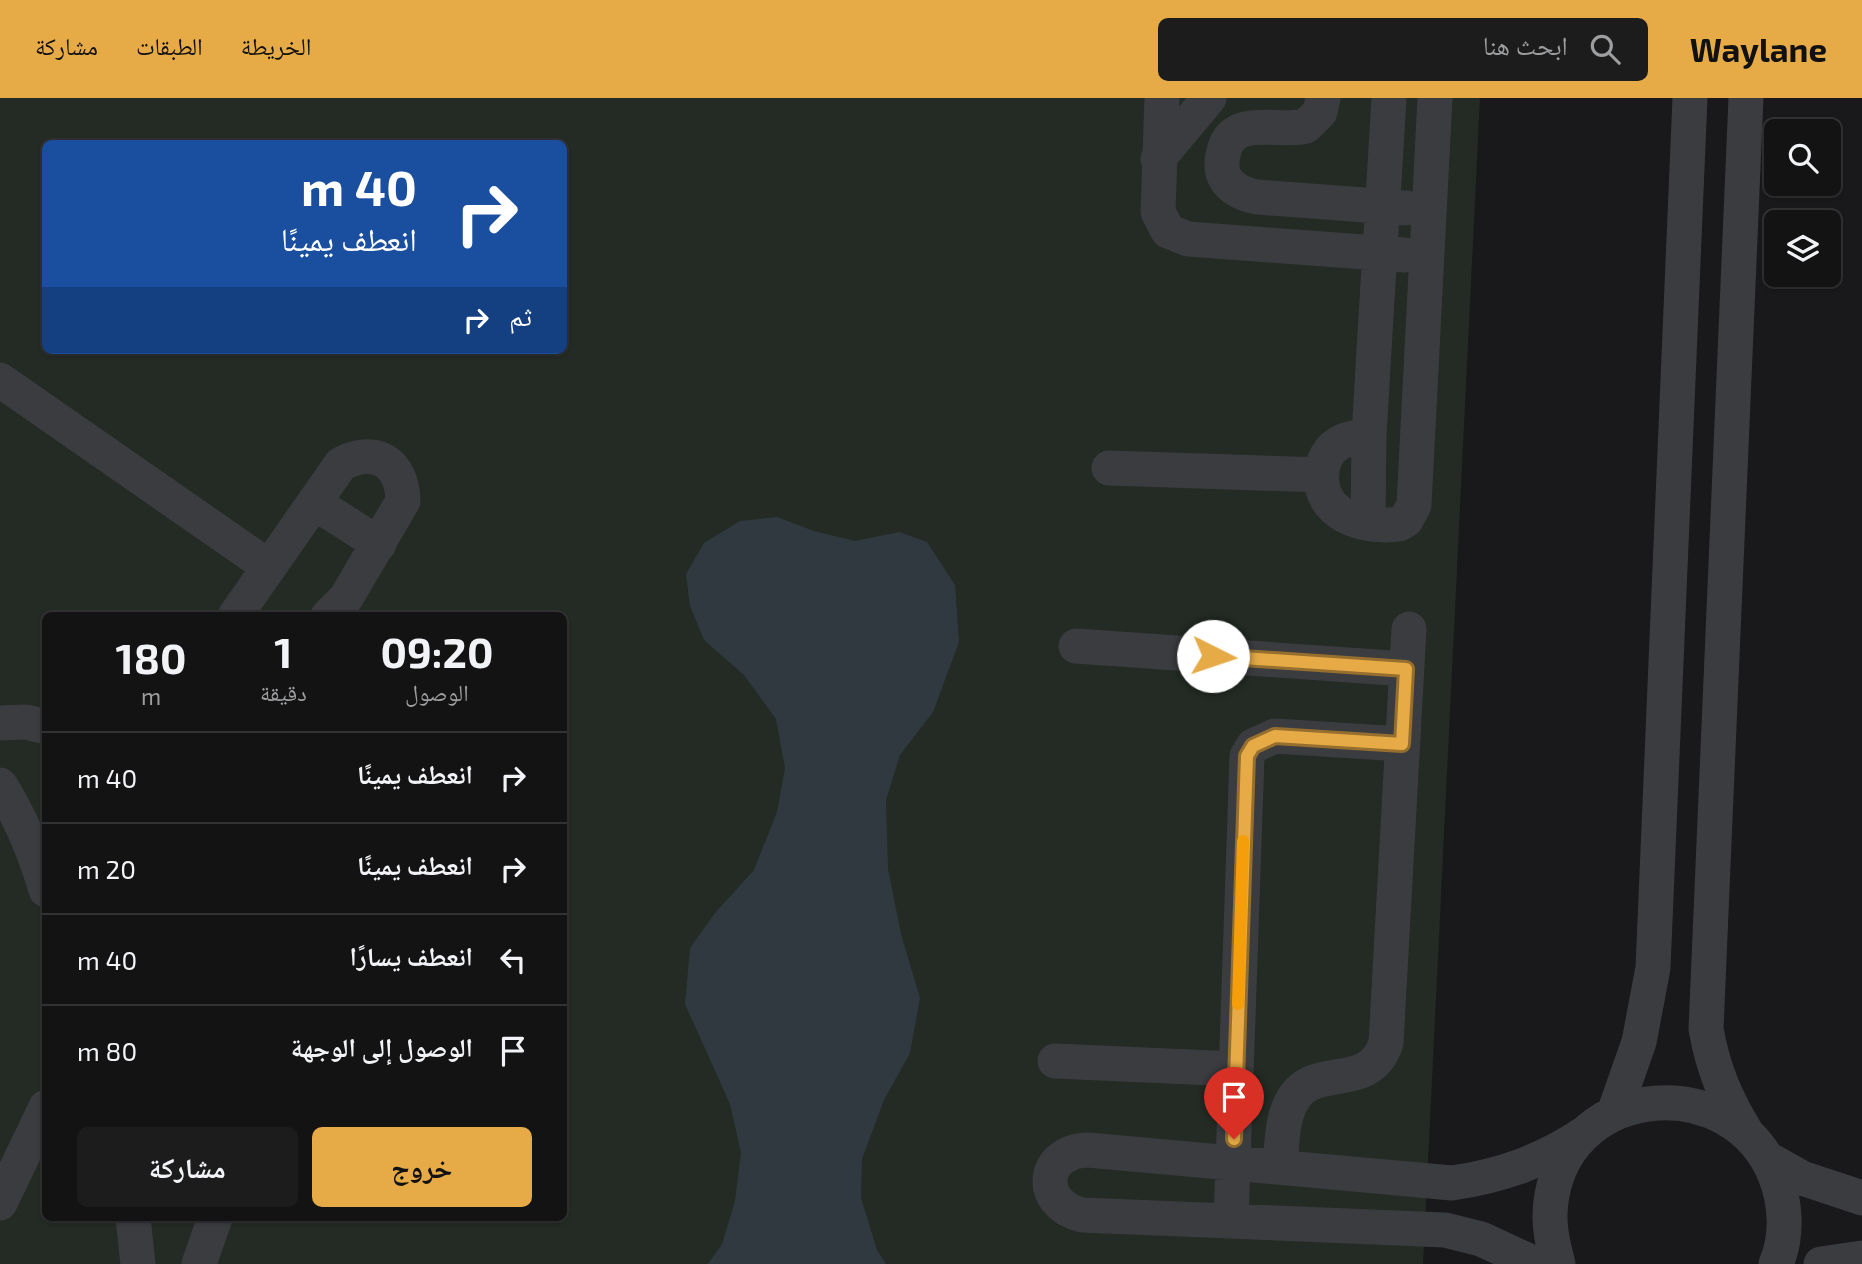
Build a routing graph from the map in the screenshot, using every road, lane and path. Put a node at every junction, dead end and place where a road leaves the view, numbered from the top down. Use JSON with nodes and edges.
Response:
{"nodes":[{"id":1,"x":1162,"y":98,"type":"edge"},
{"id":2,"x":1209,"y":98,"type":"edge"},
{"id":3,"x":1323,"y":98,"type":"edge"},
{"id":4,"x":1389,"y":98,"type":"edge"},
{"id":5,"x":1435,"y":98,"type":"edge"},
{"id":6,"x":1690,"y":98,"type":"edge"},
{"id":7,"x":1746,"y":98,"type":"edge"},
{"id":8,"x":1158,"y":159,"type":"junction"},
{"id":9,"x":1384,"y":207,"type":"junction"},
{"id":10,"x":1430,"y":209,"type":"junction"},
{"id":11,"x":1381,"y":254,"type":"junction"},
{"id":12,"x":1428,"y":257,"type":"junction"},
{"id":13,"x":0,"y":380,"type":"edge"},
{"id":14,"x":1369,"y":435,"type":"junction"},
{"id":15,"x":1109,"y":468,"type":"dead end"},
{"id":16,"x":1321,"y":475,"type":"junction"},
{"id":17,"x":315,"y":503,"type":"junction"},
{"id":18,"x":1368,"y":522,"type":"junction"},
{"id":19,"x":379,"y":544,"type":"junction"},
{"id":20,"x":269,"y":567,"type":"junction"},
{"id":21,"x":238,"y":612,"type":"edge"},
{"id":22,"x":332,"y":612,"type":"edge"},
{"id":23,"x":1409,"y":629,"type":"dead end"},
{"id":24,"x":1076,"y":646,"type":"dead end"},
{"id":25,"x":1406,"y":669,"type":"junction"},
{"id":26,"x":0,"y":723,"type":"edge"},
{"id":27,"x":42,"y":726,"type":"edge"},
{"id":28,"x":1402,"y":744,"type":"junction"},
{"id":29,"x":0,"y":785,"type":"edge"},
{"id":30,"x":42,"y":876,"type":"edge"},
{"id":31,"x":1055,"y":1061,"type":"dead end"},
{"id":32,"x":1236,"y":1069,"type":"junction"},
{"id":33,"x":1614,"y":1114,"type":"junction"},
{"id":34,"x":42,"y":1115,"type":"edge"},
{"id":35,"x":1746,"y":1132,"type":"junction"},
{"id":36,"x":1585,"y":1133,"type":"junction"},
{"id":37,"x":1768,"y":1159,"type":"junction"},
{"id":38,"x":1233,"y":1163,"type":"junction"},
{"id":39,"x":1280,"y":1167,"type":"junction"},
{"id":40,"x":1862,"y":1198,"type":"edge"},
{"id":41,"x":0,"y":1203,"type":"edge"},
{"id":42,"x":133,"y":1221,"type":"edge"},
{"id":43,"x":214,"y":1221,"type":"edge"},
{"id":44,"x":1231,"y":1221,"type":"junction"},
{"id":45,"x":1862,"y":1258,"type":"edge"},
{"id":46,"x":198,"y":1263,"type":"edge"},
{"id":47,"x":138,"y":1264,"type":"edge"},
{"id":48,"x":1535,"y":1264,"type":"edge"},
{"id":49,"x":1558,"y":1264,"type":"edge"},
{"id":50,"x":1776,"y":1264,"type":"edge"},
{"id":51,"x":1821,"y":1264,"type":"edge"}],
"edges":[{"from":1,"to":8,"type":"street"},
{"from":2,"to":8,"type":"street"},
{"from":3,"to":9,"type":"street"},
{"from":4,"to":9,"type":"street"},
{"from":5,"to":10,"type":"street"},
{"from":6,"to":33,"type":"street"},
{"from":7,"to":35,"type":"street"},
{"from":8,"to":11,"type":"street"},
{"from":9,"to":10,"type":"street"},
{"from":9,"to":11,"type":"street"},
{"from":10,"to":12,"type":"street"},
{"from":11,"to":12,"type":"street"},
{"from":11,"to":14,"type":"street"},
{"from":12,"to":18,"type":"street"},
{"from":13,"to":20,"type":"street"},
{"from":14,"to":16,"type":"street"},
{"from":14,"to":18,"type":"street"},
{"from":15,"to":16,"type":"street"},
{"from":16,"to":18,"type":"street"},
{"from":17,"to":19,"type":"street"},
{"from":17,"to":19,"type":"street"},
{"from":17,"to":20,"type":"street"},
{"from":19,"to":22,"type":"street"},
{"from":20,"to":21,"type":"street"},
{"from":23,"to":25,"type":"street"},
{"from":24,"to":25,"type":"street"},
{"from":25,"to":28,"type":"street"},
{"from":26,"to":27,"type":"street"},
{"from":28,"to":32,"type":"street"},
{"from":28,"to":39,"type":"street"},
{"from":29,"to":30,"type":"street"},
{"from":31,"to":32,"type":"street"},
{"from":32,"to":38,"type":"street"},
{"from":33,"to":35,"type":"street"},
{"from":33,"to":36,"type":"street"},
{"from":34,"to":41,"type":"street"},
{"from":35,"to":37,"type":"street"},
{"from":36,"to":39,"type":"street"},
{"from":36,"to":49,"type":"street"},
{"from":37,"to":40,"type":"street"},
{"from":37,"to":50,"type":"street"},
{"from":38,"to":39,"type":"street"},
{"from":38,"to":44,"type":"street"},
{"from":38,"to":44,"type":"street"},
{"from":42,"to":47,"type":"street"},
{"from":43,"to":46,"type":"street"},
{"from":44,"to":48,"type":"street"},
{"from":45,"to":51,"type":"street"}]}
